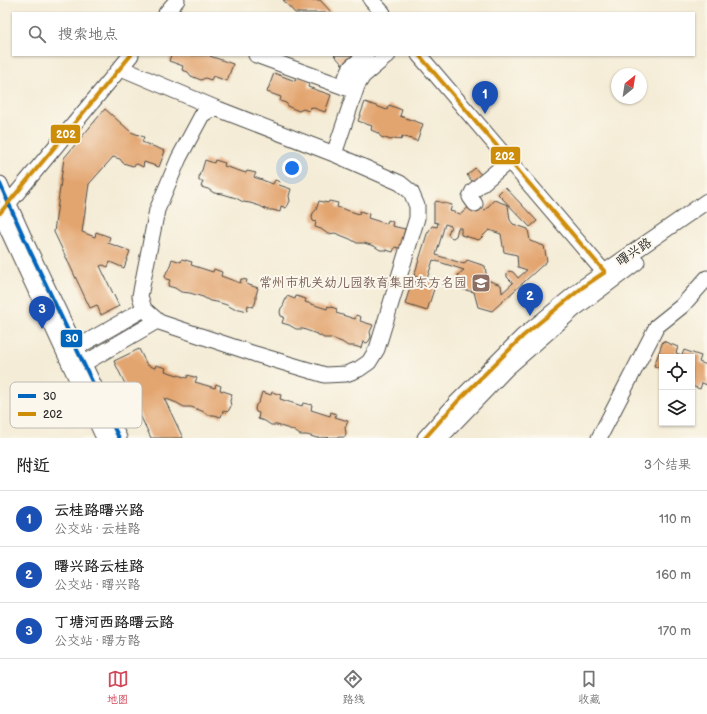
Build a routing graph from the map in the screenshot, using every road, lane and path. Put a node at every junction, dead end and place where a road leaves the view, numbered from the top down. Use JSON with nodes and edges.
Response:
{"nodes":[{"id":1,"x":177,"y":0,"type":"edge"},
{"id":2,"x":371,"y":0,"type":"edge"},
{"id":3,"x":167,"y":12,"type":"edge"},
{"id":4,"x":382,"y":12,"type":"edge"},
{"id":5,"x":130,"y":56,"type":"edge"},
{"id":6,"x":259,"y":56,"type":"edge"},
{"id":7,"x":365,"y":56,"type":"edge"},
{"id":8,"x":387,"y":56,"type":"edge"},
{"id":9,"x":420,"y":56,"type":"edge"},
{"id":10,"x":120,"y":68,"type":"junction"},
{"id":11,"x":346,"y":77,"type":"dead end"},
{"id":12,"x":355,"y":91,"type":"junction"},
{"id":13,"x":218,"y":109,"type":"junction"},
{"id":14,"x":334,"y":154,"type":"junction"},
{"id":15,"x":509,"y":160,"type":"junction"},
{"id":16,"x":0,"y":184,"type":"edge"},
{"id":17,"x":707,"y":201,"type":"edge"},
{"id":18,"x":475,"y":204,"type":"dead end"},
{"id":19,"x":3,"y":210,"type":"edge"},
{"id":20,"x":707,"y":214,"type":"edge"},
{"id":21,"x":608,"y":276,"type":"junction"},
{"id":22,"x":707,"y":278,"type":"edge"},
{"id":23,"x":144,"y":309,"type":"junction"},
{"id":24,"x":157,"y":321,"type":"junction"},
{"id":25,"x":76,"y":348,"type":"junction"},
{"id":26,"x":83,"y":364,"type":"junction"},
{"id":27,"x":79,"y":382,"type":"edge"},
{"id":28,"x":92,"y":382,"type":"edge"},
{"id":29,"x":100,"y":428,"type":"edge"},
{"id":30,"x":113,"y":428,"type":"edge"},
{"id":31,"x":104,"y":438,"type":"edge"},
{"id":32,"x":118,"y":438,"type":"edge"},
{"id":33,"x":425,"y":438,"type":"edge"},
{"id":34,"x":440,"y":438,"type":"edge"},
{"id":35,"x":599,"y":438,"type":"edge"}],
"edges":[{"from":1,"to":3,"type":"street"},
{"from":2,"to":4,"type":"street"},
{"from":5,"to":10,"type":"street"},
{"from":6,"to":12,"type":"street"},
{"from":7,"to":11,"type":"street"},
{"from":8,"to":12,"type":"street"},
{"from":9,"to":15,"type":"street"},
{"from":10,"to":13,"type":"street"},
{"from":10,"to":19,"type":"street"},
{"from":12,"to":14,"type":"street"},
{"from":13,"to":14,"type":"street"},
{"from":13,"to":23,"type":"street"},
{"from":14,"to":24,"type":"street"},
{"from":15,"to":18,"type":"street"},
{"from":15,"to":21,"type":"street"},
{"from":16,"to":19,"type":"street"},
{"from":17,"to":21,"type":"street","name":"曙兴路"},
{"from":19,"to":25,"type":"street"},
{"from":19,"to":27,"type":"street"},
{"from":20,"to":21,"type":"street","name":"曙兴路"},
{"from":21,"to":33,"type":"street","name":"曙兴路"},
{"from":21,"to":34,"type":"street","name":"曙兴路"},
{"from":22,"to":35,"type":"street"},
{"from":23,"to":24,"type":"street"},
{"from":23,"to":25,"type":"street"},
{"from":24,"to":26,"type":"street"},
{"from":25,"to":26,"type":"street"},
{"from":26,"to":28,"type":"street"},
{"from":29,"to":31,"type":"street"},
{"from":30,"to":32,"type":"street"}]}
